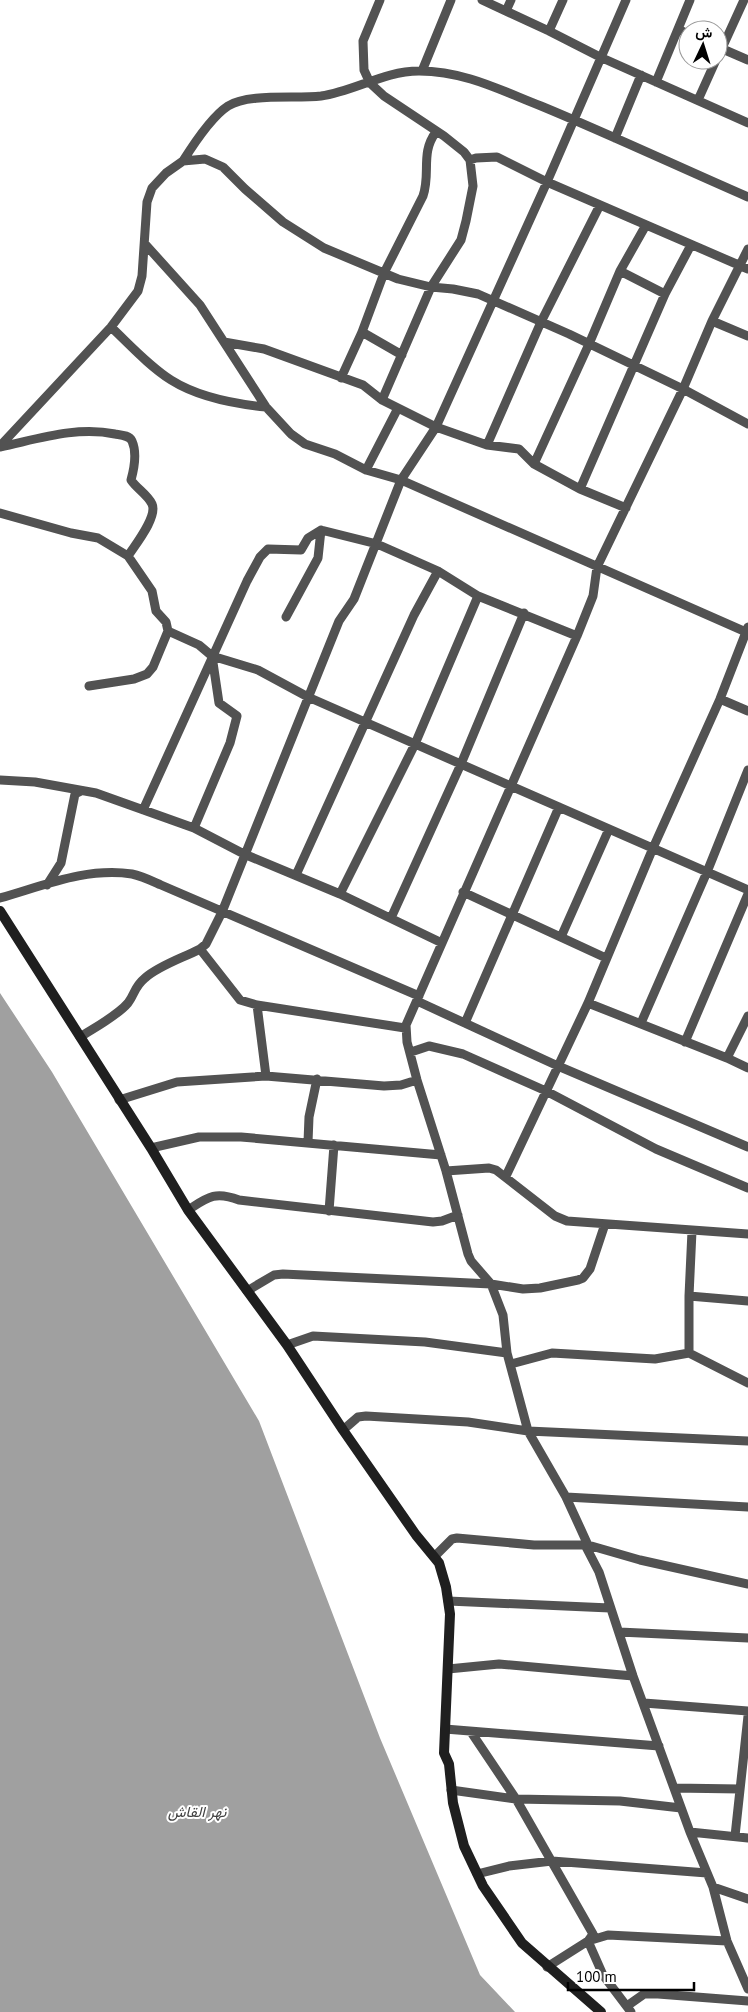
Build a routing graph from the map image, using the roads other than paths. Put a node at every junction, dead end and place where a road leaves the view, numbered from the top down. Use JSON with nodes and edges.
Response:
{"nodes":[{"id":1,"x":380,"y":0,"type":"edge"},
{"id":2,"x":451,"y":0,"type":"edge"},
{"id":3,"x":482,"y":0,"type":"edge"},
{"id":4,"x":511,"y":0,"type":"edge"},
{"id":5,"x":563,"y":0,"type":"edge"},
{"id":6,"x":626,"y":0,"type":"edge"},
{"id":7,"x":690,"y":0,"type":"edge"},
{"id":8,"x":744,"y":0,"type":"edge"},
{"id":9,"x":506,"y":10,"type":"junction"},
{"id":10,"x":682,"y":20,"type":"edge"},
{"id":11,"x":678,"y":29,"type":"edge"},
{"id":12,"x":549,"y":31,"type":"junction"},
{"id":13,"x":728,"y":34,"type":"edge"},
{"id":14,"x":728,"y":55,"type":"edge"},
{"id":15,"x":600,"y":57,"type":"junction"},
{"id":16,"x":748,"y":60,"type":"edge"},
{"id":17,"x":711,"y":70,"type":"edge"},
{"id":18,"x":422,"y":71,"type":"junction"},
{"id":19,"x":641,"y":75,"type":"junction"},
{"id":20,"x":656,"y":82,"type":"junction"},
{"id":21,"x":370,"y":83,"type":"junction"},
{"id":22,"x":698,"y":100,"type":"junction"},
{"id":23,"x":573,"y":119,"type":"junction"},
{"id":24,"x":747,"y":120,"type":"edge"},
{"id":25,"x":436,"y":132,"type":"junction"},
{"id":26,"x":615,"y":138,"type":"junction"},
{"id":27,"x":470,"y":160,"type":"junction"},
{"id":28,"x":182,"y":161,"type":"junction"},
{"id":29,"x":547,"y":182,"type":"junction"},
{"id":30,"x":748,"y":197,"type":"edge"},
{"id":31,"x":600,"y":205,"type":"junction"},
{"id":32,"x":646,"y":225,"type":"junction"},
{"id":33,"x":145,"y":244,"type":"junction"},
{"id":34,"x":691,"y":245,"type":"junction"},
{"id":35,"x":748,"y":248,"type":"edge"},
{"id":36,"x":744,"y":268,"type":"edge"},
{"id":37,"x":620,"y":271,"type":"junction"},
{"id":38,"x":384,"y":273,"type":"junction"},
{"id":39,"x":431,"y":288,"type":"junction"},
{"id":40,"x":665,"y":294,"type":"junction"},
{"id":41,"x":492,"y":300,"type":"junction"},
{"id":42,"x":712,"y":321,"type":"junction"},
{"id":43,"x":541,"y":322,"type":"junction"},
{"id":44,"x":110,"y":327,"type":"junction"},
{"id":45,"x":362,"y":332,"type":"junction"},
{"id":46,"x":748,"y":336,"type":"edge"},
{"id":47,"x":224,"y":342,"type":"junction"},
{"id":48,"x":589,"y":344,"type":"junction"},
{"id":49,"x":402,"y":355,"type":"junction"},
{"id":50,"x":633,"y":365,"type":"junction"},
{"id":51,"x":341,"y":378,"type":"junction"},
{"id":52,"x":683,"y":389,"type":"junction"},
{"id":53,"x":382,"y":400,"type":"junction"},
{"id":54,"x":266,"y":407,"type":"junction"},
{"id":55,"x":398,"y":408,"type":"junction"},
{"id":56,"x":748,"y":424,"type":"edge"},
{"id":57,"x":436,"y":427,"type":"junction"},
{"id":58,"x":487,"y":445,"type":"junction"},
{"id":59,"x":0,"y":446,"type":"edge"},
{"id":60,"x":534,"y":464,"type":"junction"},
{"id":61,"x":366,"y":470,"type":"junction"},
{"id":62,"x":402,"y":480,"type":"junction"},
{"id":63,"x":580,"y":489,"type":"junction"},
{"id":64,"x":626,"y":508,"type":"junction"},
{"id":65,"x":0,"y":513,"type":"edge"},
{"id":66,"x":322,"y":530,"type":"junction"},
{"id":67,"x":377,"y":544,"type":"junction"},
{"id":68,"x":128,"y":556,"type":"junction"},
{"id":69,"x":597,"y":567,"type":"junction"},
{"id":70,"x":438,"y":571,"type":"junction"},
{"id":71,"x":478,"y":596,"type":"junction"},
{"id":72,"x":524,"y":613,"type":"junction"},
{"id":73,"x":286,"y":618,"type":"dead end"},
{"id":74,"x":168,"y":631,"type":"junction"},
{"id":75,"x":747,"y":631,"type":"edge"},
{"id":76,"x":577,"y":636,"type":"junction"},
{"id":77,"x":212,"y":656,"type":"junction"},
{"id":78,"x":89,"y":686,"type":"dead end"},
{"id":79,"x":308,"y":697,"type":"junction"},
{"id":80,"x":720,"y":699,"type":"junction"},
{"id":81,"x":748,"y":711,"type":"edge"},
{"id":82,"x":366,"y":721,"type":"junction"},
{"id":83,"x":414,"y":744,"type":"junction"},
{"id":84,"x":461,"y":764,"type":"junction"},
{"id":85,"x":748,"y":770,"type":"edge"},
{"id":86,"x":0,"y":780,"type":"edge"},
{"id":87,"x":512,"y":785,"type":"junction"},
{"id":88,"x":81,"y":790,"type":"junction"},
{"id":89,"x":559,"y":807,"type":"junction"},
{"id":90,"x":143,"y":810,"type":"junction"},
{"id":91,"x":194,"y":828,"type":"junction"},
{"id":92,"x":609,"y":828,"type":"junction"},
{"id":93,"x":652,"y":848,"type":"junction"},
{"id":94,"x":244,"y":854,"type":"junction"},
{"id":95,"x":707,"y":872,"type":"junction"},
{"id":96,"x":296,"y":875,"type":"junction"},
{"id":97,"x":47,"y":885,"type":"junction"},
{"id":98,"x":463,"y":892,"type":"junction"},
{"id":99,"x":748,"y":892,"type":"edge"},
{"id":100,"x":340,"y":894,"type":"junction"},
{"id":101,"x":0,"y":898,"type":"edge"},
{"id":102,"x":0,"y":911,"type":"edge"},
{"id":103,"x":222,"y":912,"type":"junction"},
{"id":104,"x":513,"y":915,"type":"junction"},
{"id":105,"x":391,"y":918,"type":"junction"},
{"id":106,"x":561,"y":937,"type":"junction"},
{"id":107,"x":442,"y":943,"type":"junction"},
{"id":108,"x":200,"y":949,"type":"junction"},
{"id":109,"x":606,"y":958,"type":"junction"},
{"id":110,"x":418,"y":999,"type":"junction"},
{"id":111,"x":588,"y":1003,"type":"junction"},
{"id":112,"x":257,"y":1005,"type":"junction"},
{"id":113,"x":748,"y":1016,"type":"edge"},
{"id":114,"x":465,"y":1023,"type":"junction"},
{"id":115,"x":642,"y":1023,"type":"junction"},
{"id":116,"x":405,"y":1028,"type":"junction"},
{"id":117,"x":80,"y":1037,"type":"junction"},
{"id":118,"x":685,"y":1042,"type":"junction"},
{"id":119,"x":410,"y":1052,"type":"junction"},
{"id":120,"x":727,"y":1058,"type":"junction"},
{"id":121,"x":558,"y":1066,"type":"junction"},
{"id":122,"x":748,"y":1068,"type":"edge"},
{"id":123,"x":266,"y":1076,"type":"junction"},
{"id":124,"x":317,"y":1079,"type":"junction"},
{"id":125,"x":418,"y":1080,"type":"junction"},
{"id":126,"x":546,"y":1091,"type":"junction"},
{"id":127,"x":118,"y":1100,"type":"junction"},
{"id":128,"x":308,"y":1142,"type":"junction"},
{"id":129,"x":334,"y":1146,"type":"junction"},
{"id":130,"x":748,"y":1147,"type":"edge"},
{"id":131,"x":150,"y":1148,"type":"junction"},
{"id":132,"x":441,"y":1155,"type":"junction"},
{"id":133,"x":446,"y":1171,"type":"junction"},
{"id":134,"x":506,"y":1176,"type":"junction"},
{"id":135,"x":748,"y":1188,"type":"edge"},
{"id":136,"x":188,"y":1210,"type":"junction"},
{"id":137,"x":329,"y":1211,"type":"junction"},
{"id":138,"x":458,"y":1215,"type":"junction"},
{"id":139,"x":605,"y":1224,"type":"junction"},
{"id":140,"x":692,"y":1231,"type":"junction"},
{"id":141,"x":748,"y":1234,"type":"edge"},
{"id":142,"x":491,"y":1284,"type":"junction"},
{"id":143,"x":247,"y":1291,"type":"junction"},
{"id":144,"x":689,"y":1296,"type":"junction"},
{"id":145,"x":748,"y":1301,"type":"edge"},
{"id":146,"x":286,"y":1345,"type":"junction"},
{"id":147,"x":507,"y":1353,"type":"junction"},
{"id":148,"x":689,"y":1353,"type":"junction"},
{"id":149,"x":510,"y":1364,"type":"junction"},
{"id":150,"x":748,"y":1383,"type":"edge"},
{"id":151,"x":342,"y":1430,"type":"junction"},
{"id":152,"x":528,"y":1431,"type":"junction"},
{"id":153,"x":748,"y":1441,"type":"edge"},
{"id":154,"x":566,"y":1497,"type":"junction"},
{"id":155,"x":748,"y":1507,"type":"edge"},
{"id":156,"x":586,"y":1545,"type":"junction"},
{"id":157,"x":434,"y":1556,"type":"junction"},
{"id":158,"x":748,"y":1584,"type":"edge"},
{"id":159,"x":448,"y":1602,"type":"junction"},
{"id":160,"x":610,"y":1608,"type":"junction"},
{"id":161,"x":619,"y":1632,"type":"junction"},
{"id":162,"x":748,"y":1638,"type":"edge"},
{"id":163,"x":448,"y":1669,"type":"junction"},
{"id":164,"x":633,"y":1676,"type":"junction"},
{"id":165,"x":644,"y":1703,"type":"junction"},
{"id":166,"x":748,"y":1712,"type":"edge"},
{"id":167,"x":748,"y":1716,"type":"edge"},
{"id":168,"x":445,"y":1729,"type":"junction"},
{"id":169,"x":471,"y":1732,"type":"junction"},
{"id":170,"x":659,"y":1746,"type":"junction"},
{"id":171,"x":745,"y":1773,"type":"edge"},
{"id":172,"x":674,"y":1788,"type":"junction"},
{"id":173,"x":740,"y":1788,"type":"junction"},
{"id":174,"x":451,"y":1790,"type":"junction"},
{"id":175,"x":516,"y":1799,"type":"junction"},
{"id":176,"x":681,"y":1808,"type":"junction"},
{"id":177,"x":690,"y":1832,"type":"junction"},
{"id":178,"x":735,"y":1836,"type":"junction"},
{"id":179,"x":748,"y":1838,"type":"edge"},
{"id":180,"x":552,"y":1861,"type":"junction"},
{"id":181,"x":707,"y":1873,"type":"junction"},
{"id":182,"x":477,"y":1874,"type":"junction"},
{"id":183,"x":713,"y":1887,"type":"junction"},
{"id":184,"x":748,"y":1899,"type":"edge"},
{"id":185,"x":588,"y":1941,"type":"junction"},
{"id":186,"x":727,"y":1941,"type":"junction"},
{"id":187,"x":547,"y":1967,"type":"junction"},
{"id":188,"x":748,"y":1989,"type":"edge"},
{"id":189,"x":748,"y":2001,"type":"edge"},
{"id":190,"x":629,"y":2009,"type":"edge"},
{"id":191,"x":601,"y":2012,"type":"edge"}],
"edges":[{"from":1,"to":21,"type":"street"},
{"from":2,"to":18,"type":"street"},
{"from":3,"to":9,"type":"street"},
{"from":4,"to":9,"type":"street"},
{"from":5,"to":12,"type":"street"},
{"from":6,"to":15,"type":"street"},
{"from":7,"to":10,"type":"street"},
{"from":8,"to":13,"type":"street"},
{"from":9,"to":12,"type":"street"},
{"from":11,"to":20,"type":"street"},
{"from":12,"to":15,"type":"street"},
{"from":14,"to":16,"type":"street"},
{"from":15,"to":19,"type":"street"},
{"from":15,"to":23,"type":"street"},
{"from":17,"to":22,"type":"street"},
{"from":18,"to":21,"type":"street"},
{"from":18,"to":23,"type":"street"},
{"from":19,"to":20,"type":"street"},
{"from":19,"to":26,"type":"street"},
{"from":20,"to":22,"type":"street"},
{"from":21,"to":25,"type":"street"},
{"from":21,"to":28,"type":"street"},
{"from":22,"to":24,"type":"street"},
{"from":23,"to":26,"type":"street"},
{"from":23,"to":29,"type":"street"},
{"from":25,"to":27,"type":"street"},
{"from":25,"to":38,"type":"street"},
{"from":26,"to":30,"type":"street"},
{"from":27,"to":29,"type":"street"},
{"from":27,"to":39,"type":"street"},
{"from":28,"to":33,"type":"street"},
{"from":28,"to":38,"type":"street"},
{"from":29,"to":31,"type":"street"},
{"from":29,"to":41,"type":"street"},
{"from":31,"to":32,"type":"street"},
{"from":31,"to":43,"type":"street"},
{"from":32,"to":34,"type":"street"},
{"from":32,"to":37,"type":"street"},
{"from":33,"to":44,"type":"street"},
{"from":33,"to":47,"type":"street"},
{"from":34,"to":36,"type":"street"},
{"from":34,"to":40,"type":"street"},
{"from":35,"to":36,"type":"street"},
{"from":36,"to":42,"type":"street"},
{"from":37,"to":40,"type":"street"},
{"from":37,"to":48,"type":"street"},
{"from":38,"to":39,"type":"street"},
{"from":38,"to":45,"type":"street"},
{"from":39,"to":41,"type":"street"},
{"from":39,"to":49,"type":"street"},
{"from":40,"to":50,"type":"street"},
{"from":41,"to":43,"type":"street"},
{"from":41,"to":57,"type":"street"},
{"from":42,"to":46,"type":"street"},
{"from":42,"to":52,"type":"street"},
{"from":43,"to":48,"type":"street"},
{"from":43,"to":58,"type":"street"},
{"from":44,"to":54,"type":"street"},
{"from":44,"to":59,"type":"street"},
{"from":45,"to":49,"type":"street"},
{"from":45,"to":51,"type":"street"},
{"from":47,"to":51,"type":"street"},
{"from":47,"to":54,"type":"street"},
{"from":48,"to":50,"type":"street"},
{"from":48,"to":60,"type":"street"},
{"from":49,"to":53,"type":"street"},
{"from":50,"to":52,"type":"street"},
{"from":50,"to":63,"type":"street"},
{"from":51,"to":53,"type":"street"},
{"from":52,"to":56,"type":"street"},
{"from":52,"to":64,"type":"street"},
{"from":53,"to":55,"type":"street"},
{"from":54,"to":61,"type":"street"},
{"from":55,"to":57,"type":"street"},
{"from":55,"to":61,"type":"street"},
{"from":57,"to":58,"type":"street"},
{"from":57,"to":62,"type":"street"},
{"from":58,"to":60,"type":"street"},
{"from":59,"to":68,"type":"street"},
{"from":60,"to":63,"type":"street"},
{"from":61,"to":62,"type":"street"},
{"from":62,"to":67,"type":"street"},
{"from":62,"to":69,"type":"street"},
{"from":63,"to":64,"type":"street"},
{"from":64,"to":69,"type":"street"},
{"from":65,"to":68,"type":"street"},
{"from":66,"to":67,"type":"street"},
{"from":66,"to":73,"type":"street"},
{"from":66,"to":77,"type":"street"},
{"from":67,"to":70,"type":"street"},
{"from":67,"to":79,"type":"street"},
{"from":68,"to":74,"type":"street"},
{"from":69,"to":75,"type":"street"},
{"from":69,"to":76,"type":"street"},
{"from":70,"to":71,"type":"street"},
{"from":70,"to":82,"type":"street"},
{"from":71,"to":72,"type":"street"},
{"from":71,"to":83,"type":"street"},
{"from":72,"to":76,"type":"street"},
{"from":72,"to":84,"type":"street"},
{"from":74,"to":77,"type":"street"},
{"from":74,"to":78,"type":"street"},
{"from":75,"to":80,"type":"street"},
{"from":76,"to":87,"type":"street"},
{"from":77,"to":79,"type":"street"},
{"from":77,"to":90,"type":"street"},
{"from":77,"to":91,"type":"street"},
{"from":79,"to":82,"type":"street"},
{"from":79,"to":94,"type":"street"},
{"from":80,"to":81,"type":"street"},
{"from":80,"to":93,"type":"street"},
{"from":82,"to":83,"type":"street"},
{"from":82,"to":96,"type":"street"},
{"from":83,"to":84,"type":"street"},
{"from":83,"to":100,"type":"street"},
{"from":84,"to":87,"type":"street"},
{"from":84,"to":105,"type":"street"},
{"from":85,"to":95,"type":"street"},
{"from":86,"to":88,"type":"street"},
{"from":87,"to":89,"type":"street"},
{"from":87,"to":98,"type":"street"},
{"from":88,"to":90,"type":"street"},
{"from":88,"to":97,"type":"street"},
{"from":89,"to":92,"type":"street"},
{"from":89,"to":104,"type":"street"},
{"from":90,"to":91,"type":"street"},
{"from":91,"to":94,"type":"street"},
{"from":92,"to":93,"type":"street"},
{"from":92,"to":106,"type":"street"},
{"from":93,"to":95,"type":"street"},
{"from":93,"to":109,"type":"street"},
{"from":94,"to":96,"type":"street"},
{"from":94,"to":103,"type":"street"},
{"from":95,"to":99,"type":"street"},
{"from":95,"to":115,"type":"street"},
{"from":96,"to":100,"type":"street"},
{"from":97,"to":101,"type":"street"},
{"from":97,"to":103,"type":"street"},
{"from":98,"to":104,"type":"street"},
{"from":98,"to":107,"type":"street"},
{"from":99,"to":118,"type":"street"},
{"from":100,"to":105,"type":"street"},
{"from":102,"to":117,"type":"main road"},
{"from":103,"to":108,"type":"street"},
{"from":103,"to":110,"type":"street"},
{"from":104,"to":106,"type":"street"},
{"from":104,"to":114,"type":"street"},
{"from":105,"to":107,"type":"street"},
{"from":106,"to":109,"type":"street"},
{"from":107,"to":110,"type":"street"},
{"from":108,"to":112,"type":"street"},
{"from":108,"to":117,"type":"street"},
{"from":109,"to":111,"type":"street"},
{"from":110,"to":114,"type":"street"},
{"from":110,"to":116,"type":"street"},
{"from":111,"to":115,"type":"street"},
{"from":111,"to":121,"type":"street"},
{"from":112,"to":116,"type":"street"},
{"from":112,"to":123,"type":"street"},
{"from":113,"to":120,"type":"street"},
{"from":114,"to":121,"type":"street"},
{"from":115,"to":118,"type":"street"},
{"from":116,"to":119,"type":"street"},
{"from":117,"to":127,"type":"main road"},
{"from":118,"to":120,"type":"street"},
{"from":119,"to":125,"type":"street"},
{"from":119,"to":126,"type":"street"},
{"from":120,"to":122,"type":"street"},
{"from":121,"to":126,"type":"street"},
{"from":121,"to":130,"type":"street"},
{"from":123,"to":124,"type":"street"},
{"from":123,"to":127,"type":"street"},
{"from":124,"to":125,"type":"street"},
{"from":124,"to":128,"type":"street"},
{"from":125,"to":132,"type":"street"},
{"from":126,"to":134,"type":"street"},
{"from":126,"to":135,"type":"street"},
{"from":127,"to":131,"type":"main road"},
{"from":128,"to":129,"type":"street"},
{"from":128,"to":131,"type":"street"},
{"from":129,"to":132,"type":"street"},
{"from":129,"to":137,"type":"street"},
{"from":131,"to":136,"type":"main road"},
{"from":132,"to":133,"type":"street"},
{"from":133,"to":134,"type":"street"},
{"from":133,"to":138,"type":"street"},
{"from":134,"to":139,"type":"street"},
{"from":136,"to":137,"type":"street"},
{"from":136,"to":143,"type":"main road"},
{"from":137,"to":138,"type":"street"},
{"from":138,"to":142,"type":"street"},
{"from":139,"to":140,"type":"street"},
{"from":139,"to":142,"type":"street"},
{"from":140,"to":141,"type":"street"},
{"from":140,"to":144,"type":"street"},
{"from":142,"to":143,"type":"street"},
{"from":142,"to":147,"type":"street"},
{"from":143,"to":146,"type":"main road"},
{"from":144,"to":145,"type":"street"},
{"from":144,"to":148,"type":"street"},
{"from":146,"to":147,"type":"street"},
{"from":146,"to":151,"type":"main road"},
{"from":147,"to":149,"type":"street"},
{"from":148,"to":149,"type":"street"},
{"from":148,"to":150,"type":"street"},
{"from":149,"to":152,"type":"street"},
{"from":151,"to":152,"type":"street"},
{"from":151,"to":157,"type":"main road"},
{"from":152,"to":153,"type":"street"},
{"from":152,"to":154,"type":"street"},
{"from":154,"to":155,"type":"street"},
{"from":154,"to":156,"type":"street"},
{"from":156,"to":157,"type":"street"},
{"from":156,"to":158,"type":"street"},
{"from":156,"to":160,"type":"street"},
{"from":157,"to":159,"type":"main road"},
{"from":159,"to":160,"type":"street"},
{"from":159,"to":163,"type":"main road"},
{"from":160,"to":161,"type":"street"},
{"from":161,"to":162,"type":"street"},
{"from":161,"to":164,"type":"street"},
{"from":163,"to":164,"type":"street"},
{"from":163,"to":168,"type":"main road"},
{"from":164,"to":165,"type":"street"},
{"from":165,"to":166,"type":"street"},
{"from":165,"to":170,"type":"street"},
{"from":167,"to":171,"type":"street"},
{"from":168,"to":169,"type":"street"},
{"from":168,"to":174,"type":"main road"},
{"from":169,"to":170,"type":"street"},
{"from":169,"to":175,"type":"street"},
{"from":170,"to":172,"type":"street"},
{"from":171,"to":173,"type":"street"},
{"from":172,"to":173,"type":"street"},
{"from":172,"to":176,"type":"street"},
{"from":173,"to":178,"type":"street"},
{"from":174,"to":175,"type":"street"},
{"from":174,"to":182,"type":"main road"},
{"from":175,"to":176,"type":"street"},
{"from":175,"to":180,"type":"street"},
{"from":176,"to":177,"type":"street"},
{"from":177,"to":178,"type":"street"},
{"from":177,"to":181,"type":"street"},
{"from":178,"to":179,"type":"street"},
{"from":180,"to":181,"type":"street"},
{"from":180,"to":182,"type":"street"},
{"from":180,"to":185,"type":"street"},
{"from":181,"to":183,"type":"street"},
{"from":182,"to":187,"type":"main road"},
{"from":183,"to":184,"type":"street"},
{"from":183,"to":186,"type":"street"},
{"from":185,"to":186,"type":"street"},
{"from":185,"to":187,"type":"street"},
{"from":185,"to":190,"type":"street"},
{"from":186,"to":188,"type":"street"},
{"from":187,"to":191,"type":"main road"},
{"from":189,"to":190,"type":"street"}]}
